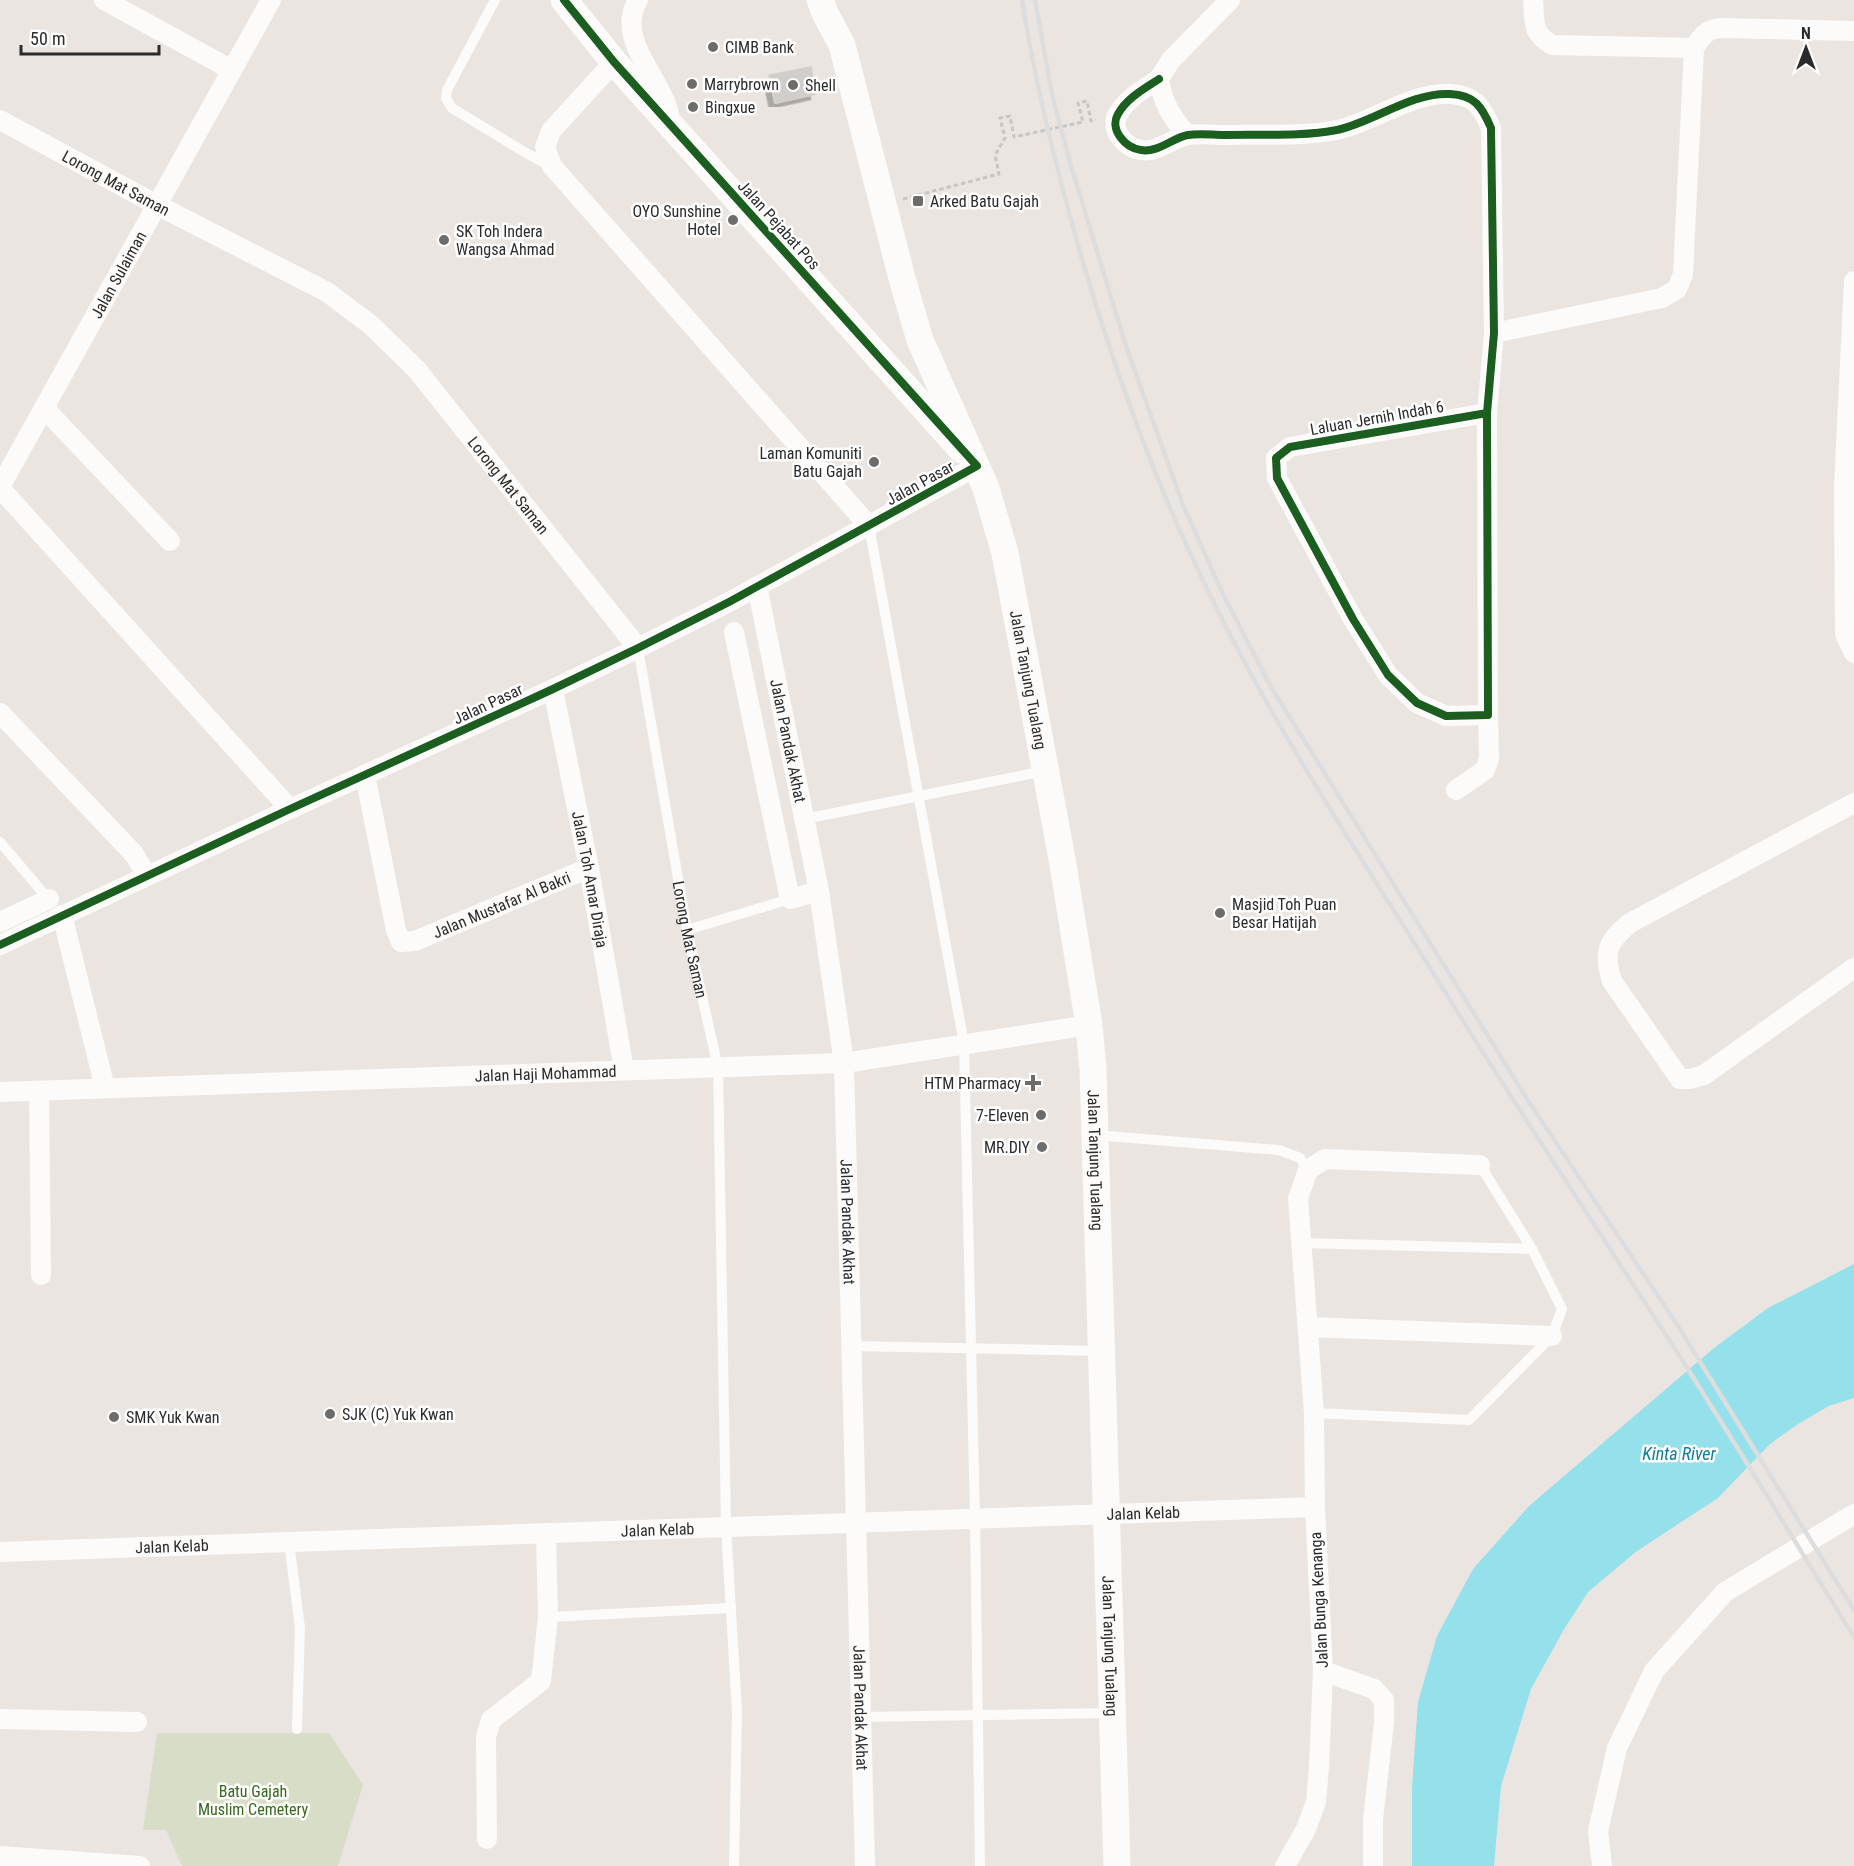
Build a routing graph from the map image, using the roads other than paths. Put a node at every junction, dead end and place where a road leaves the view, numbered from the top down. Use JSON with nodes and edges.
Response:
{"nodes":[{"id":1,"x":104,"y":0,"type":"edge"},
{"id":2,"x":271,"y":0,"type":"edge"},
{"id":3,"x":495,"y":0,"type":"edge"},
{"id":4,"x":564,"y":0,"type":"edge"},
{"id":5,"x":638,"y":0,"type":"edge"},
{"id":6,"x":820,"y":0,"type":"edge"},
{"id":7,"x":841,"y":0,"type":"edge"},
{"id":8,"x":1230,"y":0,"type":"edge"},
{"id":9,"x":1533,"y":0,"type":"edge"},
{"id":10,"x":1854,"y":31,"type":"edge"},
{"id":11,"x":842,"y":45,"type":"junction"},
{"id":12,"x":1694,"y":48,"type":"junction"},
{"id":13,"x":614,"y":62,"type":"junction"},
{"id":14,"x":232,"y":70,"type":"junction"},
{"id":15,"x":1159,"y":79,"type":"junction"},
{"id":16,"x":0,"y":120,"type":"edge"},
{"id":17,"x":671,"y":124,"type":"junction"},
{"id":18,"x":1187,"y":135,"type":"junction"},
{"id":19,"x":552,"y":166,"type":"junction"},
{"id":20,"x":157,"y":205,"type":"junction"},
{"id":21,"x":1854,"y":281,"type":"edge"},
{"id":22,"x":1494,"y":333,"type":"junction"},
{"id":23,"x":920,"y":340,"type":"junction"},
{"id":24,"x":885,"y":365,"type":"junction"},
{"id":25,"x":44,"y":408,"type":"junction"},
{"id":26,"x":1487,"y":413,"type":"junction"},
{"id":27,"x":977,"y":466,"type":"junction"},
{"id":28,"x":1849,"y":486,"type":"edge"},
{"id":29,"x":0,"y":488,"type":"edge"},
{"id":30,"x":869,"y":526,"type":"junction"},
{"id":31,"x":170,"y":541,"type":"dead end"},
{"id":32,"x":757,"y":586,"type":"junction"},
{"id":33,"x":734,"y":632,"type":"dead end"},
{"id":34,"x":638,"y":648,"type":"junction"},
{"id":35,"x":1854,"y":652,"type":"edge"},
{"id":36,"x":773,"y":661,"type":"junction"},
{"id":37,"x":741,"y":668,"type":"junction"},
{"id":38,"x":554,"y":689,"type":"junction"},
{"id":39,"x":0,"y":712,"type":"edge"},
{"id":40,"x":1488,"y":715,"type":"junction"},
{"id":41,"x":1045,"y":771,"type":"junction"},
{"id":42,"x":365,"y":775,"type":"junction"},
{"id":43,"x":1456,"y":790,"type":"dead end"},
{"id":44,"x":918,"y":796,"type":"junction"},
{"id":45,"x":1854,"y":803,"type":"edge"},
{"id":46,"x":290,"y":809,"type":"junction"},
{"id":47,"x":804,"y":819,"type":"junction"},
{"id":48,"x":0,"y":842,"type":"edge"},
{"id":49,"x":589,"y":868,"type":"junction"},
{"id":50,"x":147,"y":876,"type":"junction"},
{"id":51,"x":819,"y":891,"type":"junction"},
{"id":52,"x":49,"y":899,"type":"junction"},
{"id":53,"x":790,"y":899,"type":"junction"},
{"id":54,"x":62,"y":915,"type":"junction"},
{"id":55,"x":0,"y":922,"type":"edge"},
{"id":56,"x":687,"y":930,"type":"junction"},
{"id":57,"x":0,"y":945,"type":"edge"},
{"id":58,"x":1854,"y":969,"type":"edge"},
{"id":59,"x":1089,"y":1025,"type":"junction"},
{"id":60,"x":964,"y":1044,"type":"junction"},
{"id":61,"x":844,"y":1063,"type":"junction"},
{"id":62,"x":718,"y":1067,"type":"junction"},
{"id":63,"x":624,"y":1070,"type":"junction"},
{"id":64,"x":105,"y":1089,"type":"junction"},
{"id":65,"x":39,"y":1091,"type":"junction"},
{"id":66,"x":0,"y":1092,"type":"edge"},
{"id":67,"x":1095,"y":1135,"type":"junction"},
{"id":68,"x":1480,"y":1165,"type":"joint"},
{"id":69,"x":1308,"y":1170,"type":"junction"},
{"id":70,"x":1302,"y":1243,"type":"junction"},
{"id":71,"x":1532,"y":1250,"type":"junction"},
{"id":72,"x":41,"y":1275,"type":"dead end"},
{"id":73,"x":1308,"y":1327,"type":"junction"},
{"id":74,"x":1551,"y":1336,"type":"junction"},
{"id":75,"x":851,"y":1346,"type":"junction"},
{"id":76,"x":971,"y":1348,"type":"junction"},
{"id":77,"x":1101,"y":1351,"type":"junction"},
{"id":78,"x":1314,"y":1413,"type":"junction"},
{"id":79,"x":1315,"y":1507,"type":"junction"},
{"id":80,"x":1106,"y":1514,"type":"junction"},
{"id":81,"x":1854,"y":1514,"type":"edge"},
{"id":82,"x":975,"y":1518,"type":"junction"},
{"id":83,"x":856,"y":1523,"type":"junction"},
{"id":84,"x":726,"y":1527,"type":"junction"},
{"id":85,"x":546,"y":1534,"type":"junction"},
{"id":86,"x":289,"y":1542,"type":"junction"},
{"id":87,"x":0,"y":1552,"type":"edge"},
{"id":88,"x":731,"y":1608,"type":"junction"},
{"id":89,"x":548,"y":1617,"type":"junction"},
{"id":90,"x":1323,"y":1671,"type":"junction"},
{"id":91,"x":1112,"y":1713,"type":"junction"},
{"id":92,"x":978,"y":1715,"type":"junction"},
{"id":93,"x":861,"y":1717,"type":"junction"},
{"id":94,"x":0,"y":1719,"type":"edge"},
{"id":95,"x":137,"y":1722,"type":"dead end"},
{"id":96,"x":297,"y":1729,"type":"dead end"},
{"id":97,"x":487,"y":1839,"type":"dead end"},
{"id":98,"x":0,"y":1856,"type":"edge"},
{"id":99,"x":140,"y":1866,"type":"edge"},
{"id":100,"x":734,"y":1866,"type":"edge"},
{"id":101,"x":865,"y":1866,"type":"edge"},
{"id":102,"x":980,"y":1866,"type":"edge"},
{"id":103,"x":1117,"y":1866,"type":"edge"},
{"id":104,"x":1285,"y":1866,"type":"edge"},
{"id":105,"x":1373,"y":1866,"type":"edge"},
{"id":106,"x":1602,"y":1866,"type":"edge"}],
"edges":[{"from":1,"to":14,"type":"street"},
{"from":2,"to":14,"type":"street","name":"Jalan Sulaiman"},
{"from":3,"to":19,"type":"lane"},
{"from":4,"to":13,"type":"main road","name":"Jalan Pejabat Pos"},
{"from":5,"to":17,"type":"street"},
{"from":6,"to":11,"type":"main road"},
{"from":7,"to":11,"type":"main road"},
{"from":8,"to":15,"type":"street"},
{"from":9,"to":12,"type":"street"},
{"from":10,"to":12,"type":"street"},
{"from":11,"to":23,"type":"main road","name":"Jalan Tanjung Tualang"},
{"from":12,"to":22,"type":"street"},
{"from":13,"to":17,"type":"main road","name":"Jalan Pejabat Pos"},
{"from":13,"to":19,"type":"street"},
{"from":14,"to":20,"type":"street","name":"Jalan Sulaiman"},
{"from":15,"to":18,"type":"street"},
{"from":15,"to":18,"type":"street"},
{"from":16,"to":20,"type":"street","name":"Lorong Mat Saman"},
{"from":17,"to":24,"type":"main road","name":"Jalan Pejabat Pos"},
{"from":18,"to":22,"type":"street"},
{"from":19,"to":30,"type":"street"},
{"from":20,"to":25,"type":"street","name":"Jalan Sulaiman"},
{"from":20,"to":34,"type":"street","name":"Lorong Mat Saman"},
{"from":21,"to":28,"type":"street"},
{"from":22,"to":26,"type":"street"},
{"from":23,"to":24,"type":"main road"},
{"from":23,"to":27,"type":"main road","name":"Jalan Tanjung Tualang"},
{"from":24,"to":27,"type":"main road","name":"Jalan Pejabat Pos"},
{"from":25,"to":29,"type":"street","name":"Jalan Sulaiman"},
{"from":25,"to":31,"type":"street"},
{"from":26,"to":40,"type":"street"},
{"from":26,"to":40,"type":"street","name":"Laluan Jernih Indah 6"},
{"from":27,"to":30,"type":"street","name":"Jalan Pasar"},
{"from":27,"to":41,"type":"main road","name":"Jalan Tanjung Tualang"},
{"from":28,"to":35,"type":"street"},
{"from":29,"to":46,"type":"street"},
{"from":30,"to":32,"type":"street","name":"Jalan Pasar"},
{"from":30,"to":44,"type":"lane"},
{"from":32,"to":34,"type":"street","name":"Jalan Pasar"},
{"from":32,"to":36,"type":"street","name":"Jalan Pandak Akhat"},
{"from":33,"to":37,"type":"street"},
{"from":34,"to":38,"type":"street","name":"Jalan Pasar"},
{"from":34,"to":56,"type":"lane","name":"Lorong Mat Saman"},
{"from":36,"to":37,"type":"street"},
{"from":36,"to":47,"type":"street","name":"Jalan Pandak Akhat"},
{"from":37,"to":53,"type":"street"},
{"from":38,"to":42,"type":"street","name":"Jalan Pasar"},
{"from":38,"to":49,"type":"street","name":"Jalan Toh Amar Diraja"},
{"from":39,"to":50,"type":"street"},
{"from":40,"to":43,"type":"street"},
{"from":41,"to":44,"type":"lane"},
{"from":41,"to":59,"type":"main road","name":"Jalan Tanjung Tualang"},
{"from":42,"to":46,"type":"street","name":"Jalan Pasar"},
{"from":42,"to":49,"type":"street","name":"Jalan Mustafar Al Bakri"},
{"from":44,"to":47,"type":"lane"},
{"from":44,"to":60,"type":"lane"},
{"from":45,"to":58,"type":"street"},
{"from":46,"to":50,"type":"street","name":"Jalan Pasar"},
{"from":47,"to":51,"type":"street","name":"Jalan Pandak Akhat"},
{"from":48,"to":52,"type":"lane"},
{"from":49,"to":63,"type":"street","name":"Jalan Toh Amar Diraja"},
{"from":50,"to":54,"type":"street","name":"Jalan Pasar"},
{"from":51,"to":53,"type":"street"},
{"from":51,"to":61,"type":"street","name":"Jalan Pandak Akhat"},
{"from":52,"to":54,"type":"lane"},
{"from":52,"to":55,"type":"street"},
{"from":53,"to":56,"type":"lane"},
{"from":54,"to":57,"type":"street","name":"Jalan Pasar"},
{"from":54,"to":64,"type":"street"},
{"from":56,"to":62,"type":"lane","name":"Lorong Mat Saman"},
{"from":59,"to":60,"type":"street","name":"Jalan Haji Mohammad"},
{"from":59,"to":67,"type":"main road","name":"Jalan Tanjung Tualang"},
{"from":60,"to":61,"type":"street","name":"Jalan Haji Mohammad"},
{"from":60,"to":76,"type":"lane"},
{"from":61,"to":62,"type":"street","name":"Jalan Haji Mohammad"},
{"from":61,"to":75,"type":"street","name":"Jalan Pandak Akhat"},
{"from":62,"to":63,"type":"street","name":"Jalan Haji Mohammad"},
{"from":62,"to":84,"type":"lane","name":"Lorong Mat Saman"},
{"from":63,"to":64,"type":"street","name":"Jalan Haji Mohammad"},
{"from":64,"to":65,"type":"street","name":"Jalan Haji Mohammad"},
{"from":65,"to":66,"type":"street","name":"Jalan Haji Mohammad"},
{"from":65,"to":72,"type":"street"},
{"from":67,"to":69,"type":"lane"},
{"from":67,"to":77,"type":"main road","name":"Jalan Tanjung Tualang"},
{"from":68,"to":69,"type":"street"},
{"from":68,"to":71,"type":"lane"},
{"from":69,"to":70,"type":"street","name":"Jalan Bunga Kenanga"},
{"from":70,"to":71,"type":"lane"},
{"from":70,"to":73,"type":"street","name":"Jalan Bunga Kenanga"},
{"from":71,"to":74,"type":"lane"},
{"from":73,"to":74,"type":"street"},
{"from":73,"to":78,"type":"street","name":"Jalan Bunga Kenanga"},
{"from":74,"to":78,"type":"lane"},
{"from":75,"to":76,"type":"lane"},
{"from":75,"to":83,"type":"street","name":"Jalan Pandak Akhat"},
{"from":76,"to":77,"type":"lane"},
{"from":76,"to":82,"type":"lane"},
{"from":77,"to":80,"type":"main road","name":"Jalan Tanjung Tualang"},
{"from":78,"to":79,"type":"street","name":"Jalan Bunga Kenanga"},
{"from":79,"to":80,"type":"street","name":"Jalan Kelab"},
{"from":79,"to":90,"type":"street","name":"Jalan Bunga Kenanga"},
{"from":80,"to":82,"type":"street","name":"Jalan Kelab"},
{"from":80,"to":91,"type":"main road","name":"Jalan Tanjung Tualang"},
{"from":81,"to":106,"type":"street"},
{"from":82,"to":83,"type":"street","name":"Jalan Kelab"},
{"from":82,"to":92,"type":"lane"},
{"from":83,"to":84,"type":"street","name":"Jalan Kelab"},
{"from":83,"to":93,"type":"street","name":"Jalan Pandak Akhat"},
{"from":84,"to":85,"type":"street","name":"Jalan Kelab"},
{"from":84,"to":88,"type":"lane","name":"Lorong Mat Saman"},
{"from":85,"to":86,"type":"street","name":"Jalan Kelab"},
{"from":85,"to":89,"type":"street"},
{"from":86,"to":87,"type":"street","name":"Jalan Kelab"},
{"from":86,"to":96,"type":"lane"},
{"from":88,"to":89,"type":"lane"},
{"from":88,"to":100,"type":"lane","name":"Lorong Mat Saman"},
{"from":89,"to":97,"type":"street"},
{"from":90,"to":104,"type":"street","name":"Jalan Bunga Kenanga"},
{"from":90,"to":105,"type":"street"},
{"from":91,"to":92,"type":"lane"},
{"from":91,"to":103,"type":"main road","name":"Jalan Tanjung Tualang"},
{"from":92,"to":93,"type":"lane"},
{"from":92,"to":102,"type":"lane"},
{"from":93,"to":101,"type":"street","name":"Jalan Pandak Akhat"},
{"from":94,"to":95,"type":"street"},
{"from":98,"to":99,"type":"street"}]}
